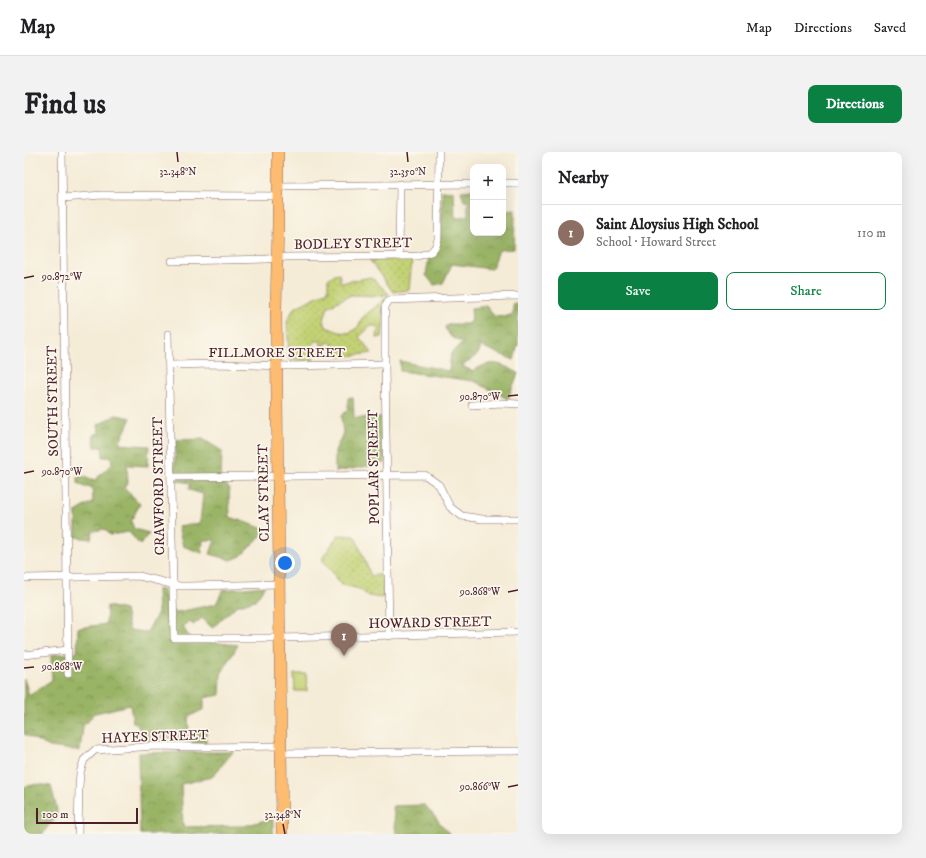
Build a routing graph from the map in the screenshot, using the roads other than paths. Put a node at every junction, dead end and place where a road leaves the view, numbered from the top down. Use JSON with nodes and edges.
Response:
{"nodes":[{"id":1,"x":62,"y":152,"type":"edge"},
{"id":2,"x":278,"y":152,"type":"edge"},
{"id":3,"x":439,"y":152,"type":"edge"},
{"id":4,"x":506,"y":183,"type":"edge"},
{"id":5,"x":518,"y":183,"type":"edge"},
{"id":6,"x":400,"y":184,"type":"junction"},
{"id":7,"x":439,"y":184,"type":"junction"},
{"id":8,"x":470,"y":184,"type":"edge"},
{"id":9,"x":278,"y":191,"type":"junction"},
{"id":10,"x":63,"y":198,"type":"junction"},
{"id":11,"x":399,"y":256,"type":"junction"},
{"id":12,"x":276,"y":258,"type":"junction"},
{"id":13,"x":172,"y":261,"type":"dead end"},
{"id":14,"x":518,"y":296,"type":"edge"},
{"id":15,"x":168,"y":334,"type":"dead end"},
{"id":16,"x":385,"y":364,"type":"junction"},
{"id":17,"x":169,"y":365,"type":"junction"},
{"id":18,"x":276,"y":365,"type":"junction"},
{"id":19,"x":518,"y":404,"type":"edge"},
{"id":20,"x":472,"y":405,"type":"dead end"},
{"id":21,"x":278,"y":476,"type":"junction"},
{"id":22,"x":387,"y":476,"type":"junction"},
{"id":23,"x":172,"y":477,"type":"junction"},
{"id":24,"x":518,"y":519,"type":"edge"},
{"id":25,"x":67,"y":577,"type":"junction"},
{"id":26,"x":24,"y":578,"type":"edge"},
{"id":27,"x":173,"y":584,"type":"junction"},
{"id":28,"x":279,"y":584,"type":"junction"},
{"id":29,"x":518,"y":632,"type":"edge"},
{"id":30,"x":389,"y":636,"type":"junction"},
{"id":31,"x":174,"y":638,"type":"joint"},
{"id":32,"x":280,"y":638,"type":"junction"},
{"id":33,"x":68,"y":650,"type":"junction"},
{"id":34,"x":24,"y":655,"type":"edge"},
{"id":35,"x":68,"y":674,"type":"dead end"},
{"id":36,"x":281,"y":749,"type":"junction"},
{"id":37,"x":518,"y":751,"type":"edge"},
{"id":38,"x":78,"y":834,"type":"edge"},
{"id":39,"x":282,"y":834,"type":"edge"}],
"edges":[{"from":1,"to":10,"type":"street","name":"SOUTH STREET"},
{"from":2,"to":9,"type":"main road","name":"CLAY STREET"},
{"from":3,"to":7,"type":"street","name":"BODLEY STREET"},
{"from":4,"to":5,"type":"street"},
{"from":6,"to":7,"type":"street"},
{"from":6,"to":9,"type":"street"},
{"from":6,"to":11,"type":"street"},
{"from":7,"to":8,"type":"street"},
{"from":7,"to":11,"type":"street","name":"BODLEY STREET"},
{"from":9,"to":10,"type":"street"},
{"from":9,"to":12,"type":"main road","name":"CLAY STREET"},
{"from":10,"to":25,"type":"street","name":"SOUTH STREET"},
{"from":11,"to":12,"type":"street","name":"BODLEY STREET"},
{"from":12,"to":13,"type":"street","name":"BODLEY STREET"},
{"from":12,"to":18,"type":"main road","name":"CLAY STREET"},
{"from":14,"to":16,"type":"street","name":"POPLAR STREET"},
{"from":15,"to":17,"type":"street","name":"CRAWFORD STREET"},
{"from":16,"to":18,"type":"street","name":"FILLMORE STREET"},
{"from":16,"to":22,"type":"street","name":"POPLAR STREET"},
{"from":17,"to":18,"type":"street","name":"FILLMORE STREET"},
{"from":17,"to":23,"type":"street","name":"CRAWFORD STREET"},
{"from":18,"to":21,"type":"main road","name":"CLAY STREET"},
{"from":19,"to":20,"type":"street"},
{"from":21,"to":22,"type":"street"},
{"from":21,"to":23,"type":"street"},
{"from":21,"to":28,"type":"main road","name":"CLAY STREET"},
{"from":22,"to":24,"type":"street"},
{"from":22,"to":30,"type":"street","name":"POPLAR STREET"},
{"from":23,"to":27,"type":"street","name":"CRAWFORD STREET"},
{"from":25,"to":26,"type":"street"},
{"from":25,"to":27,"type":"street"},
{"from":25,"to":33,"type":"street","name":"SOUTH STREET"},
{"from":27,"to":28,"type":"street"},
{"from":27,"to":31,"type":"street","name":"CRAWFORD STREET"},
{"from":28,"to":32,"type":"main road","name":"CLAY STREET"},
{"from":29,"to":30,"type":"street","name":"HOWARD STREET"},
{"from":30,"to":32,"type":"street","name":"HOWARD STREET"},
{"from":31,"to":32,"type":"street","name":"HOWARD STREET"},
{"from":32,"to":36,"type":"main road","name":"CLAY STREET"},
{"from":33,"to":34,"type":"street"},
{"from":33,"to":35,"type":"street","name":"SOUTH STREET"},
{"from":36,"to":37,"type":"street","name":"HAYES STREET"},
{"from":36,"to":38,"type":"street","name":"HAYES STREET"},
{"from":36,"to":39,"type":"main road","name":"CLAY STREET"}]}
